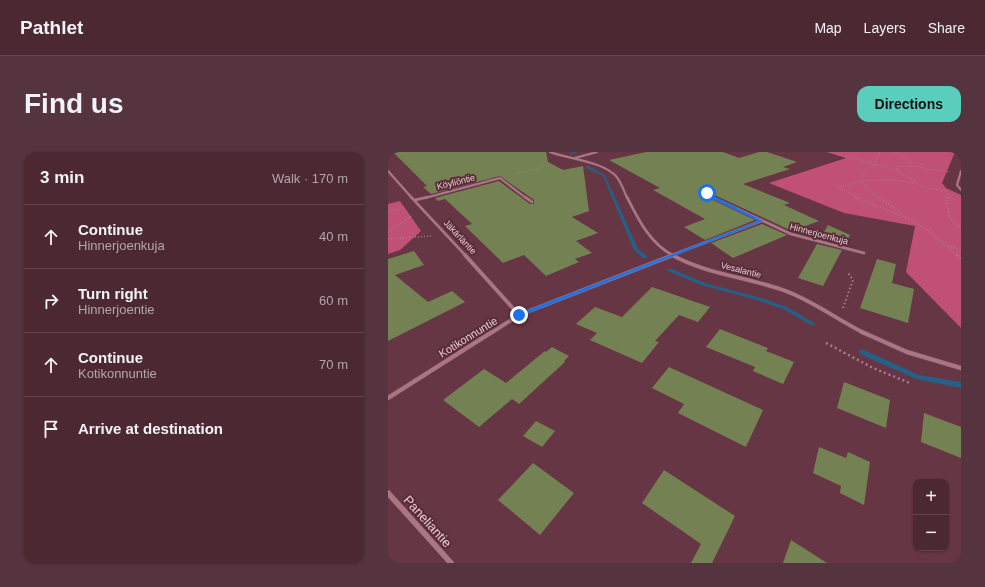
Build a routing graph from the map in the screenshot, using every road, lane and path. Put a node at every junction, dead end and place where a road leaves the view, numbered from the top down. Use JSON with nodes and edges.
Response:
{"nodes":[{"id":1,"x":550,"y":152,"type":"edge"},
{"id":2,"x":597,"y":152,"type":"edge"},
{"id":3,"x":829,"y":152,"type":"edge"},
{"id":4,"x":880,"y":152,"type":"edge"},
{"id":5,"x":894,"y":152,"type":"edge"},
{"id":6,"x":575,"y":158,"type":"dead end"},
{"id":7,"x":875,"y":164,"type":"junction"},
{"id":8,"x":551,"y":165,"type":"dead end"},
{"id":9,"x":911,"y":166,"type":"junction"},
{"id":10,"x":896,"y":170,"type":"junction"},
{"id":11,"x":388,"y":171,"type":"edge"},
{"id":12,"x":961,"y":171,"type":"edge"},
{"id":13,"x":960,"y":174,"type":"junction"},
{"id":14,"x":500,"y":178,"type":"junction"},
{"id":15,"x":862,"y":181,"type":"junction"},
{"id":16,"x":919,"y":184,"type":"junction"},
{"id":17,"x":961,"y":190,"type":"edge"},
{"id":18,"x":949,"y":191,"type":"dead end"},
{"id":19,"x":707,"y":193,"type":"dead end"},
{"id":20,"x":954,"y":195,"type":"dead end"},
{"id":21,"x":415,"y":200,"type":"junction"},
{"id":22,"x":532,"y":202,"type":"dead end"},
{"id":23,"x":409,"y":206,"type":"dead end"},
{"id":24,"x":388,"y":212,"type":"edge"},
{"id":25,"x":415,"y":213,"type":"dead end"},
{"id":26,"x":906,"y":216,"type":"junction"},
{"id":27,"x":761,"y":221,"type":"junction"},
{"id":28,"x":961,"y":229,"type":"edge"},
{"id":29,"x":388,"y":232,"type":"edge"},
{"id":30,"x":447,"y":235,"type":"junction"},
{"id":31,"x":388,"y":239,"type":"edge"},
{"id":32,"x":947,"y":246,"type":"junction"},
{"id":33,"x":961,"y":250,"type":"edge"},
{"id":34,"x":864,"y":253,"type":"dead end"},
{"id":35,"x":673,"y":256,"type":"junction"},
{"id":36,"x":961,"y":259,"type":"edge"},
{"id":37,"x":848,"y":273,"type":"dead end"},
{"id":38,"x":519,"y":315,"type":"junction"},
{"id":39,"x":842,"y":321,"type":"junction"},
{"id":40,"x":826,"y":343,"type":"dead end"},
{"id":41,"x":961,"y":368,"type":"edge"},
{"id":42,"x":910,"y":383,"type":"dead end"},
{"id":43,"x":388,"y":398,"type":"edge"},
{"id":44,"x":388,"y":493,"type":"edge"},
{"id":45,"x":451,"y":563,"type":"edge"}],
"edges":[{"from":1,"to":35,"type":"street","name":"Vesalantie"},
{"from":2,"to":6,"type":"street"},
{"from":3,"to":7,"type":"path"},
{"from":4,"to":7,"type":"path"},
{"from":5,"to":9,"type":"path"},
{"from":7,"to":10,"type":"path"},
{"from":7,"to":15,"type":"path"},
{"from":8,"to":14,"type":"path"},
{"from":9,"to":10,"type":"path"},
{"from":9,"to":13,"type":"path"},
{"from":10,"to":16,"type":"path"},
{"from":11,"to":21,"type":"street","name":"Jäkärläntie"},
{"from":12,"to":13,"type":"street"},
{"from":13,"to":17,"type":"street"},
{"from":14,"to":21,"type":"street","name":"Köyliöntie"},
{"from":14,"to":22,"type":"street"},
{"from":15,"to":16,"type":"path"},
{"from":15,"to":26,"type":"path"},
{"from":15,"to":26,"type":"path"},
{"from":16,"to":18,"type":"path"},
{"from":19,"to":27,"type":"street","name":"Hinnerjoenkuja"},
{"from":20,"to":28,"type":"path"},
{"from":21,"to":30,"type":"street","name":"Jäkärläntie"},
{"from":23,"to":24,"type":"path"},
{"from":25,"to":29,"type":"path"},
{"from":26,"to":32,"type":"path"},
{"from":27,"to":34,"type":"street","name":"Hinnerjoenkuja"},
{"from":27,"to":35,"type":"street","name":"Kotikonnuntie"},
{"from":30,"to":31,"type":"path"},
{"from":30,"to":38,"type":"street","name":"Jäkärläntie"},
{"from":32,"to":33,"type":"path"},
{"from":32,"to":36,"type":"path"},
{"from":35,"to":38,"type":"street","name":"Kotikonnuntie"},
{"from":35,"to":39,"type":"street","name":"Vesalantie"},
{"from":37,"to":39,"type":"path"},
{"from":38,"to":43,"type":"street","name":"Kotikonnuntie"},
{"from":39,"to":41,"type":"street","name":"Vesalantie"},
{"from":40,"to":42,"type":"path"},
{"from":44,"to":45,"type":"street","name":"Paneliantie"}]}
